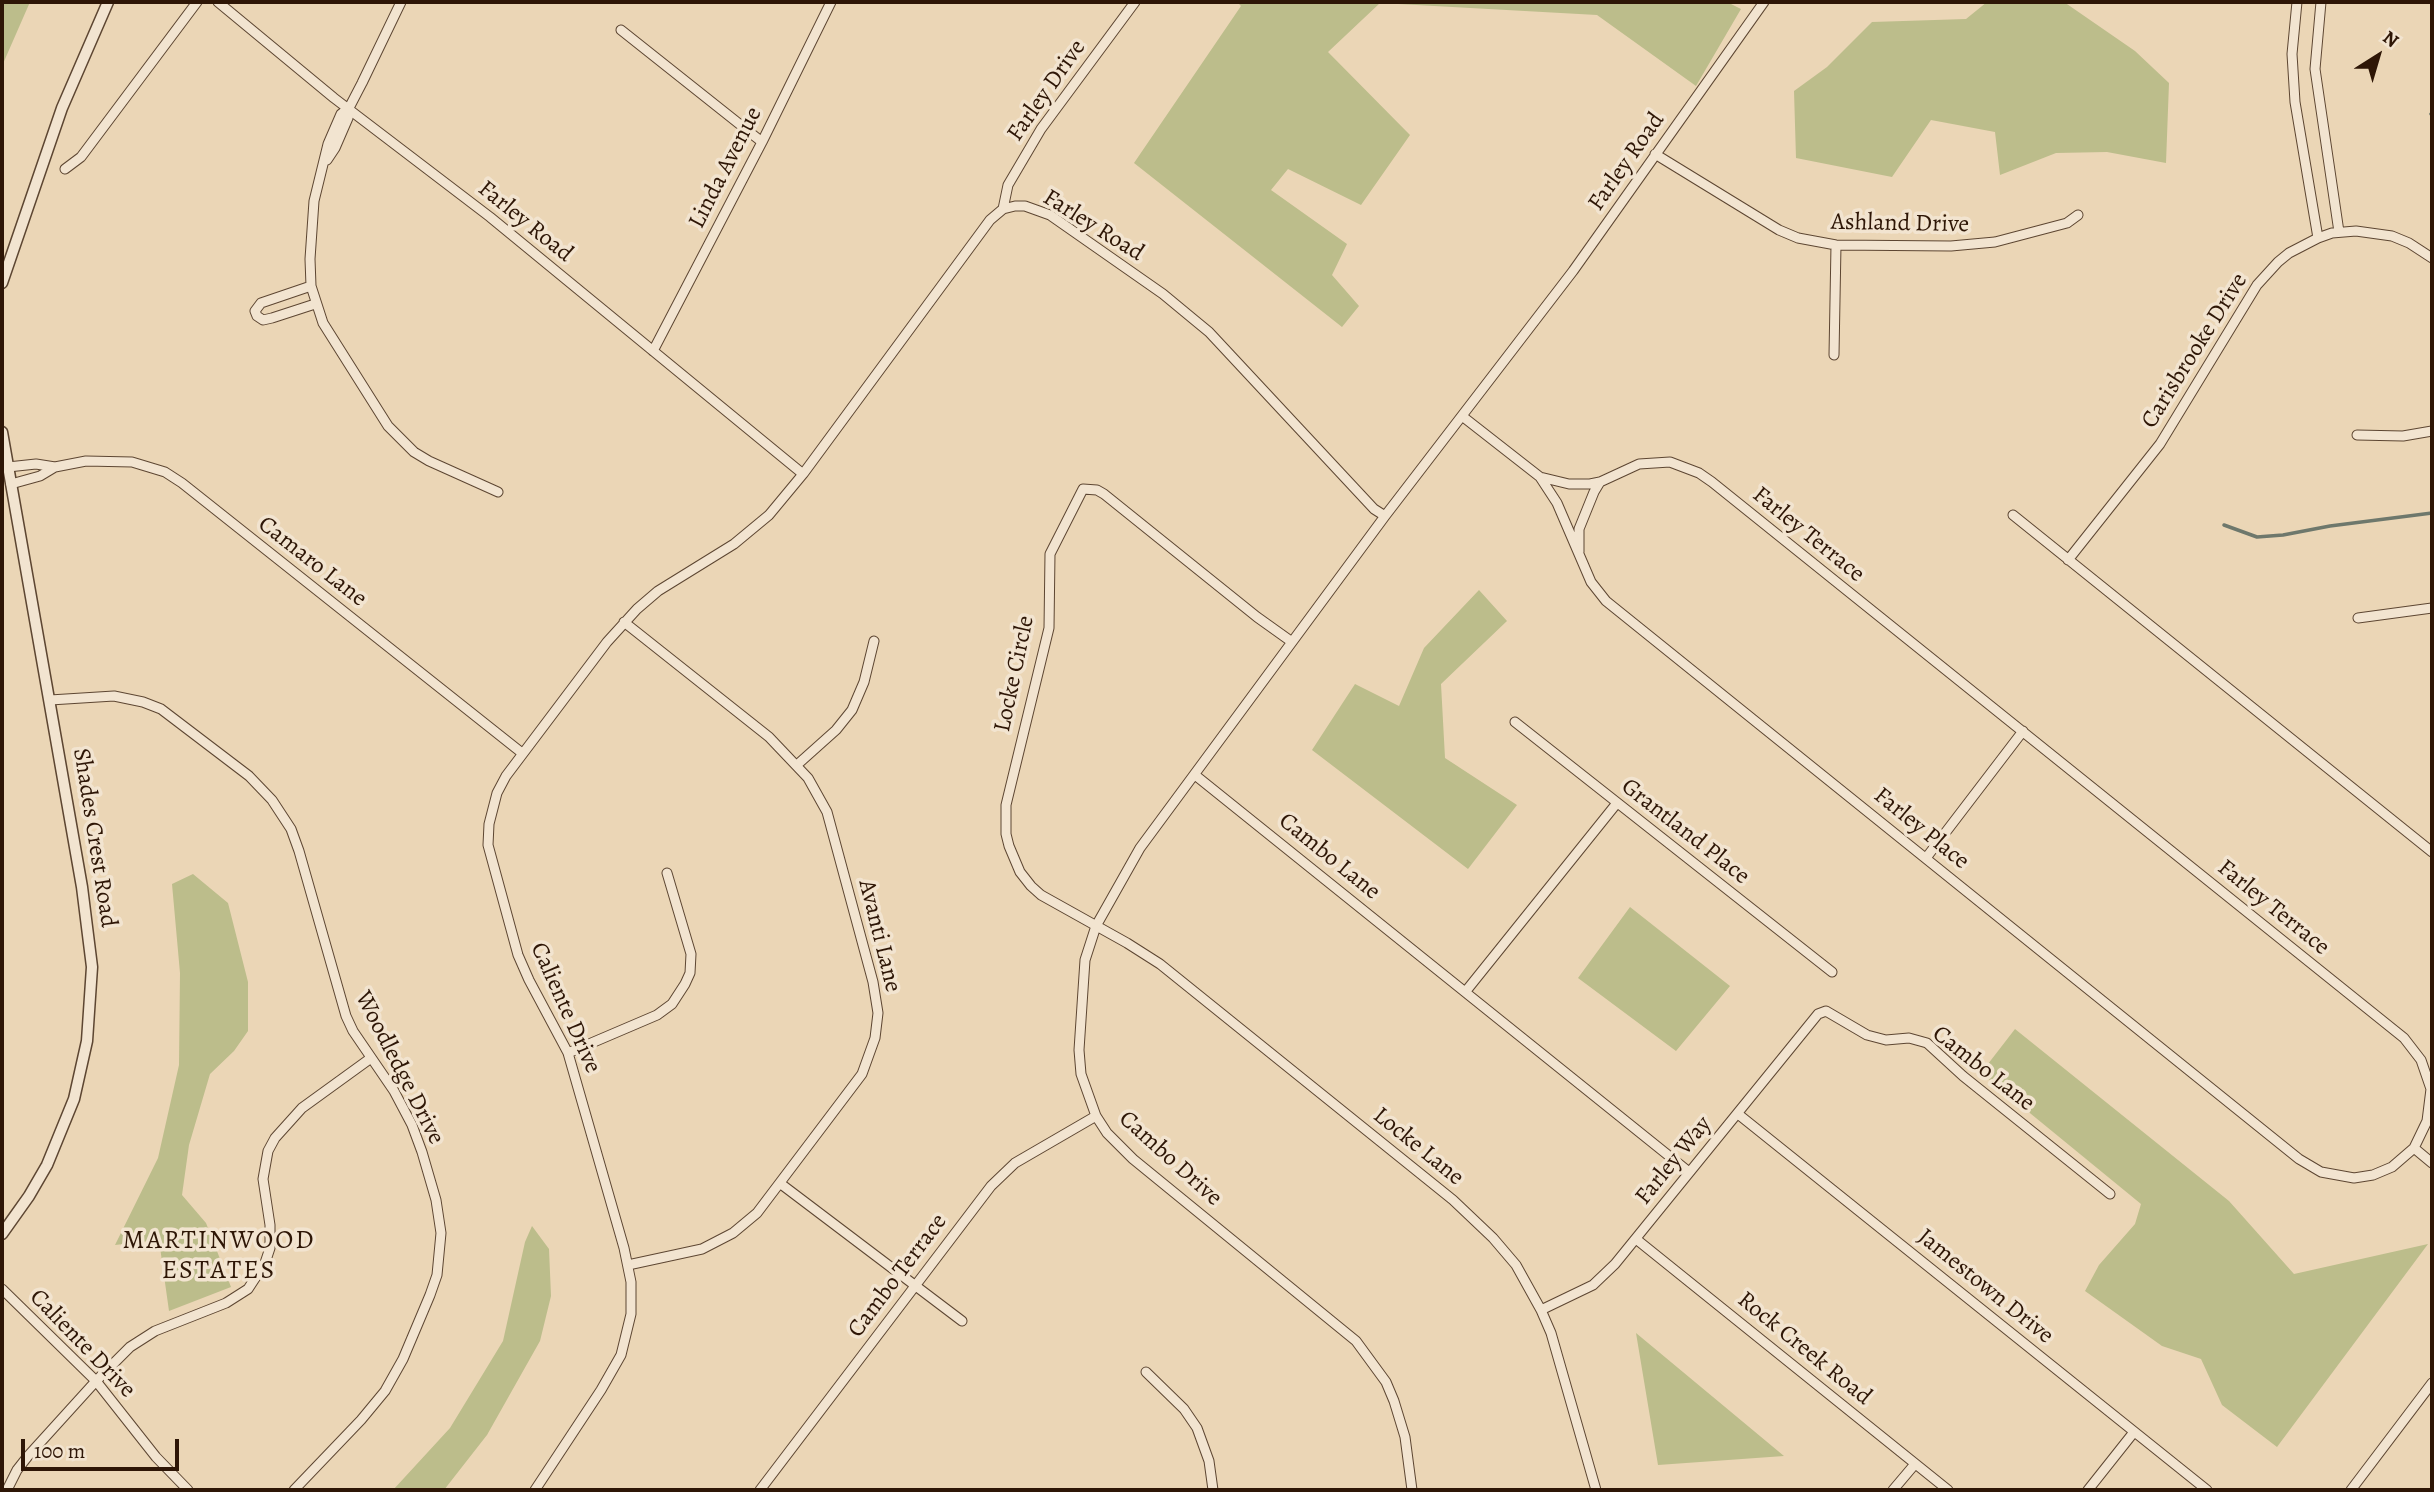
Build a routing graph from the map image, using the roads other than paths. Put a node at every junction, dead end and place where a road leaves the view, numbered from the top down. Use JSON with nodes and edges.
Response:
{"nodes":[{"id":1,"x":108,"y":2,"type":"edge"},
{"id":2,"x":197,"y":2,"type":"edge"},
{"id":3,"x":218,"y":2,"type":"edge"},
{"id":4,"x":401,"y":2,"type":"edge"},
{"id":5,"x":831,"y":2,"type":"edge"},
{"id":6,"x":1135,"y":2,"type":"edge"},
{"id":7,"x":1764,"y":2,"type":"edge"},
{"id":8,"x":2297,"y":2,"type":"edge"},
{"id":9,"x":2320,"y":2,"type":"edge"},
{"id":10,"x":621,"y":30,"type":"dead end"},
{"id":11,"x":349,"y":108,"type":"junction"},
{"id":12,"x":762,"y":142,"type":"junction"},
{"id":13,"x":1656,"y":153,"type":"junction"},
{"id":14,"x":65,"y":169,"type":"dead end"},
{"id":15,"x":1003,"y":209,"type":"junction"},
{"id":16,"x":2078,"y":215,"type":"dead end"},
{"id":17,"x":2339,"y":232,"type":"junction"},
{"id":18,"x":2318,"y":238,"type":"junction"},
{"id":19,"x":1836,"y":245,"type":"junction"},
{"id":20,"x":2432,"y":258,"type":"edge"},
{"id":21,"x":2,"y":283,"type":"edge"},
{"id":22,"x":310,"y":286,"type":"junction"},
{"id":23,"x":315,"y":304,"type":"junction"},
{"id":24,"x":653,"y":351,"type":"junction"},
{"id":25,"x":1834,"y":355,"type":"dead end"},
{"id":26,"x":1462,"y":416,"type":"junction"},
{"id":27,"x":2432,"y":431,"type":"edge"},
{"id":28,"x":2,"y":432,"type":"edge"},
{"id":29,"x":2357,"y":435,"type":"dead end"},
{"id":30,"x":8,"y":467,"type":"junction"},
{"id":31,"x":55,"y":467,"type":"junction"},
{"id":32,"x":803,"y":474,"type":"junction"},
{"id":33,"x":1540,"y":477,"type":"junction"},
{"id":34,"x":1600,"y":482,"type":"junction"},
{"id":35,"x":11,"y":484,"type":"junction"},
{"id":36,"x":498,"y":492,"type":"dead end"},
{"id":37,"x":2013,"y":515,"type":"dead end"},
{"id":38,"x":1385,"y":516,"type":"junction"},
{"id":39,"x":1579,"y":556,"type":"junction"},
{"id":40,"x":2067,"y":560,"type":"junction"},
{"id":41,"x":2432,"y":608,"type":"edge"},
{"id":42,"x":2358,"y":618,"type":"dead end"},
{"id":43,"x":624,"y":622,"type":"junction"},
{"id":44,"x":874,"y":641,"type":"dead end"},
{"id":45,"x":1292,"y":642,"type":"junction"},
{"id":46,"x":50,"y":700,"type":"junction"},
{"id":47,"x":1515,"y":722,"type":"dead end"},
{"id":48,"x":2023,"y":731,"type":"junction"},
{"id":49,"x":522,"y":753,"type":"junction"},
{"id":50,"x":798,"y":764,"type":"junction"},
{"id":51,"x":1195,"y":775,"type":"junction"},
{"id":52,"x":1617,"y":803,"type":"junction"},
{"id":53,"x":2431,"y":849,"type":"edge"},
{"id":54,"x":1926,"y":858,"type":"junction"},
{"id":55,"x":667,"y":873,"type":"dead end"},
{"id":56,"x":1096,"y":926,"type":"junction"},
{"id":57,"x":1832,"y":972,"type":"dead end"},
{"id":58,"x":1466,"y":991,"type":"junction"},
{"id":59,"x":1818,"y":1014,"type":"joint"},
{"id":60,"x":568,"y":1053,"type":"junction"},
{"id":61,"x":371,"y":1058,"type":"junction"},
{"id":62,"x":1738,"y":1114,"type":"junction"},
{"id":63,"x":1096,"y":1116,"type":"junction"},
{"id":64,"x":2414,"y":1148,"type":"junction"},
{"id":65,"x":2432,"y":1163,"type":"edge"},
{"id":66,"x":1689,"y":1172,"type":"junction"},
{"id":67,"x":781,"y":1184,"type":"junction"},
{"id":68,"x":2110,"y":1194,"type":"dead end"},
{"id":69,"x":2,"y":1234,"type":"edge"},
{"id":70,"x":1636,"y":1239,"type":"junction"},
{"id":71,"x":628,"y":1265,"type":"junction"},
{"id":72,"x":915,"y":1285,"type":"junction"},
{"id":73,"x":2,"y":1289,"type":"edge"},
{"id":74,"x":1541,"y":1310,"type":"junction"},
{"id":75,"x":962,"y":1321,"type":"dead end"},
{"id":76,"x":1146,"y":1372,"type":"dead end"},
{"id":77,"x":96,"y":1381,"type":"junction"},
{"id":78,"x":2432,"y":1383,"type":"edge"},
{"id":79,"x":2134,"y":1432,"type":"junction"},
{"id":80,"x":1915,"y":1464,"type":"junction"},
{"id":81,"x":7,"y":1490,"type":"edge"},
{"id":82,"x":188,"y":1490,"type":"edge"},
{"id":83,"x":294,"y":1490,"type":"edge"},
{"id":84,"x":535,"y":1490,"type":"edge"},
{"id":85,"x":761,"y":1490,"type":"edge"},
{"id":86,"x":1213,"y":1490,"type":"edge"},
{"id":87,"x":1412,"y":1490,"type":"edge"},
{"id":88,"x":1596,"y":1490,"type":"edge"},
{"id":89,"x":1893,"y":1490,"type":"edge"},
{"id":90,"x":1948,"y":1490,"type":"edge"},
{"id":91,"x":2088,"y":1490,"type":"edge"},
{"id":92,"x":2207,"y":1490,"type":"edge"},
{"id":93,"x":2351,"y":1490,"type":"edge"}],
"edges":[{"from":1,"to":21,"type":"street"},
{"from":2,"to":14,"type":"street"},
{"from":3,"to":11,"type":"street","name":"Farley Road"},
{"from":4,"to":11,"type":"street"},
{"from":5,"to":12,"type":"street","name":"Linda Avenue"},
{"from":6,"to":15,"type":"street","name":"Farley Drive"},
{"from":7,"to":13,"type":"street","name":"Farley Road"},
{"from":8,"to":18,"type":"street"},
{"from":9,"to":17,"type":"street"},
{"from":10,"to":12,"type":"street"},
{"from":11,"to":22,"type":"street"},
{"from":11,"to":24,"type":"street","name":"Farley Road"},
{"from":12,"to":24,"type":"street","name":"Linda Avenue"},
{"from":13,"to":19,"type":"street","name":"Ashland Drive"},
{"from":13,"to":26,"type":"street","name":"Farley Road"},
{"from":15,"to":32,"type":"street","name":"Farley Road"},
{"from":15,"to":38,"type":"street","name":"Farley Road"},
{"from":16,"to":19,"type":"street","name":"Ashland Drive"},
{"from":17,"to":18,"type":"street","name":"Carisbrooke Drive"},
{"from":17,"to":20,"type":"street","name":"Carisbrooke Drive"},
{"from":18,"to":40,"type":"street","name":"Carisbrooke Drive"},
{"from":19,"to":25,"type":"street"},
{"from":22,"to":23,"type":"street"},
{"from":22,"to":23,"type":"street"},
{"from":23,"to":36,"type":"street"},
{"from":24,"to":32,"type":"street","name":"Farley Road"},
{"from":26,"to":33,"type":"street","name":"Farley Place"},
{"from":26,"to":38,"type":"street","name":"Farley Road"},
{"from":27,"to":29,"type":"street"},
{"from":28,"to":30,"type":"street","name":"Shades Crest Road"},
{"from":30,"to":31,"type":"street","name":"Camaro Lane"},
{"from":30,"to":35,"type":"street","name":"Shades Crest Road"},
{"from":31,"to":35,"type":"street","name":"Camaro Lane"},
{"from":31,"to":49,"type":"street","name":"Camaro Lane"},
{"from":32,"to":43,"type":"street","name":"Caliente Drive"},
{"from":33,"to":34,"type":"street","name":"Farley Terrace"},
{"from":33,"to":39,"type":"street","name":"Farley Place"},
{"from":34,"to":39,"type":"street"},
{"from":34,"to":48,"type":"street","name":"Farley Terrace"},
{"from":35,"to":46,"type":"street","name":"Shades Crest Road"},
{"from":37,"to":40,"type":"street"},
{"from":38,"to":45,"type":"street"},
{"from":39,"to":54,"type":"street","name":"Farley Place"},
{"from":40,"to":53,"type":"street"},
{"from":41,"to":42,"type":"street"},
{"from":43,"to":49,"type":"street","name":"Caliente Drive"},
{"from":43,"to":50,"type":"street","name":"Avanti Lane"},
{"from":44,"to":50,"type":"street"},
{"from":45,"to":51,"type":"street"},
{"from":45,"to":56,"type":"street","name":"Locke Circle"},
{"from":46,"to":61,"type":"street","name":"Woodledge Drive"},
{"from":46,"to":69,"type":"street","name":"Shades Crest Road"},
{"from":47,"to":52,"type":"street","name":"Grantland Place"},
{"from":48,"to":54,"type":"street"},
{"from":48,"to":64,"type":"street","name":"Farley Terrace"},
{"from":49,"to":60,"type":"street","name":"Caliente Drive"},
{"from":50,"to":67,"type":"street","name":"Avanti Lane"},
{"from":51,"to":56,"type":"street","name":"Cambo Drive"},
{"from":51,"to":58,"type":"street","name":"Cambo Lane"},
{"from":52,"to":57,"type":"street","name":"Grantland Place"},
{"from":52,"to":58,"type":"street"},
{"from":54,"to":64,"type":"street","name":"Farley Place"},
{"from":55,"to":60,"type":"street"},
{"from":56,"to":63,"type":"street","name":"Cambo Drive"},
{"from":56,"to":74,"type":"street","name":"Locke Lane"},
{"from":58,"to":66,"type":"street","name":"Cambo Lane"},
{"from":59,"to":62,"type":"street","name":"Farley Way"},
{"from":59,"to":68,"type":"street","name":"Cambo Lane"},
{"from":60,"to":71,"type":"street","name":"Caliente Drive"},
{"from":61,"to":77,"type":"street"},
{"from":61,"to":83,"type":"street","name":"Woodledge Drive"},
{"from":62,"to":66,"type":"street","name":"Farley Way"},
{"from":62,"to":79,"type":"street","name":"Jamestown Drive"},
{"from":63,"to":72,"type":"street","name":"Cambo Terrace"},
{"from":63,"to":87,"type":"street","name":"Cambo Drive"},
{"from":64,"to":65,"type":"street"},
{"from":66,"to":70,"type":"street","name":"Farley Way"},
{"from":67,"to":71,"type":"street","name":"Avanti Lane"},
{"from":67,"to":72,"type":"street"},
{"from":70,"to":74,"type":"street","name":"Farley Way"},
{"from":70,"to":80,"type":"street","name":"Rock Creek Road"},
{"from":71,"to":84,"type":"street","name":"Caliente Drive"},
{"from":72,"to":75,"type":"street"},
{"from":72,"to":85,"type":"street","name":"Cambo Terrace"},
{"from":73,"to":77,"type":"street","name":"Caliente Drive"},
{"from":74,"to":88,"type":"street","name":"Locke Lane"},
{"from":76,"to":86,"type":"street"},
{"from":77,"to":81,"type":"street"},
{"from":77,"to":82,"type":"street","name":"Caliente Drive"},
{"from":78,"to":93,"type":"street"},
{"from":79,"to":91,"type":"street"},
{"from":79,"to":92,"type":"street","name":"Jamestown Drive"},
{"from":80,"to":89,"type":"street"},
{"from":80,"to":90,"type":"street","name":"Rock Creek Road"}]}
